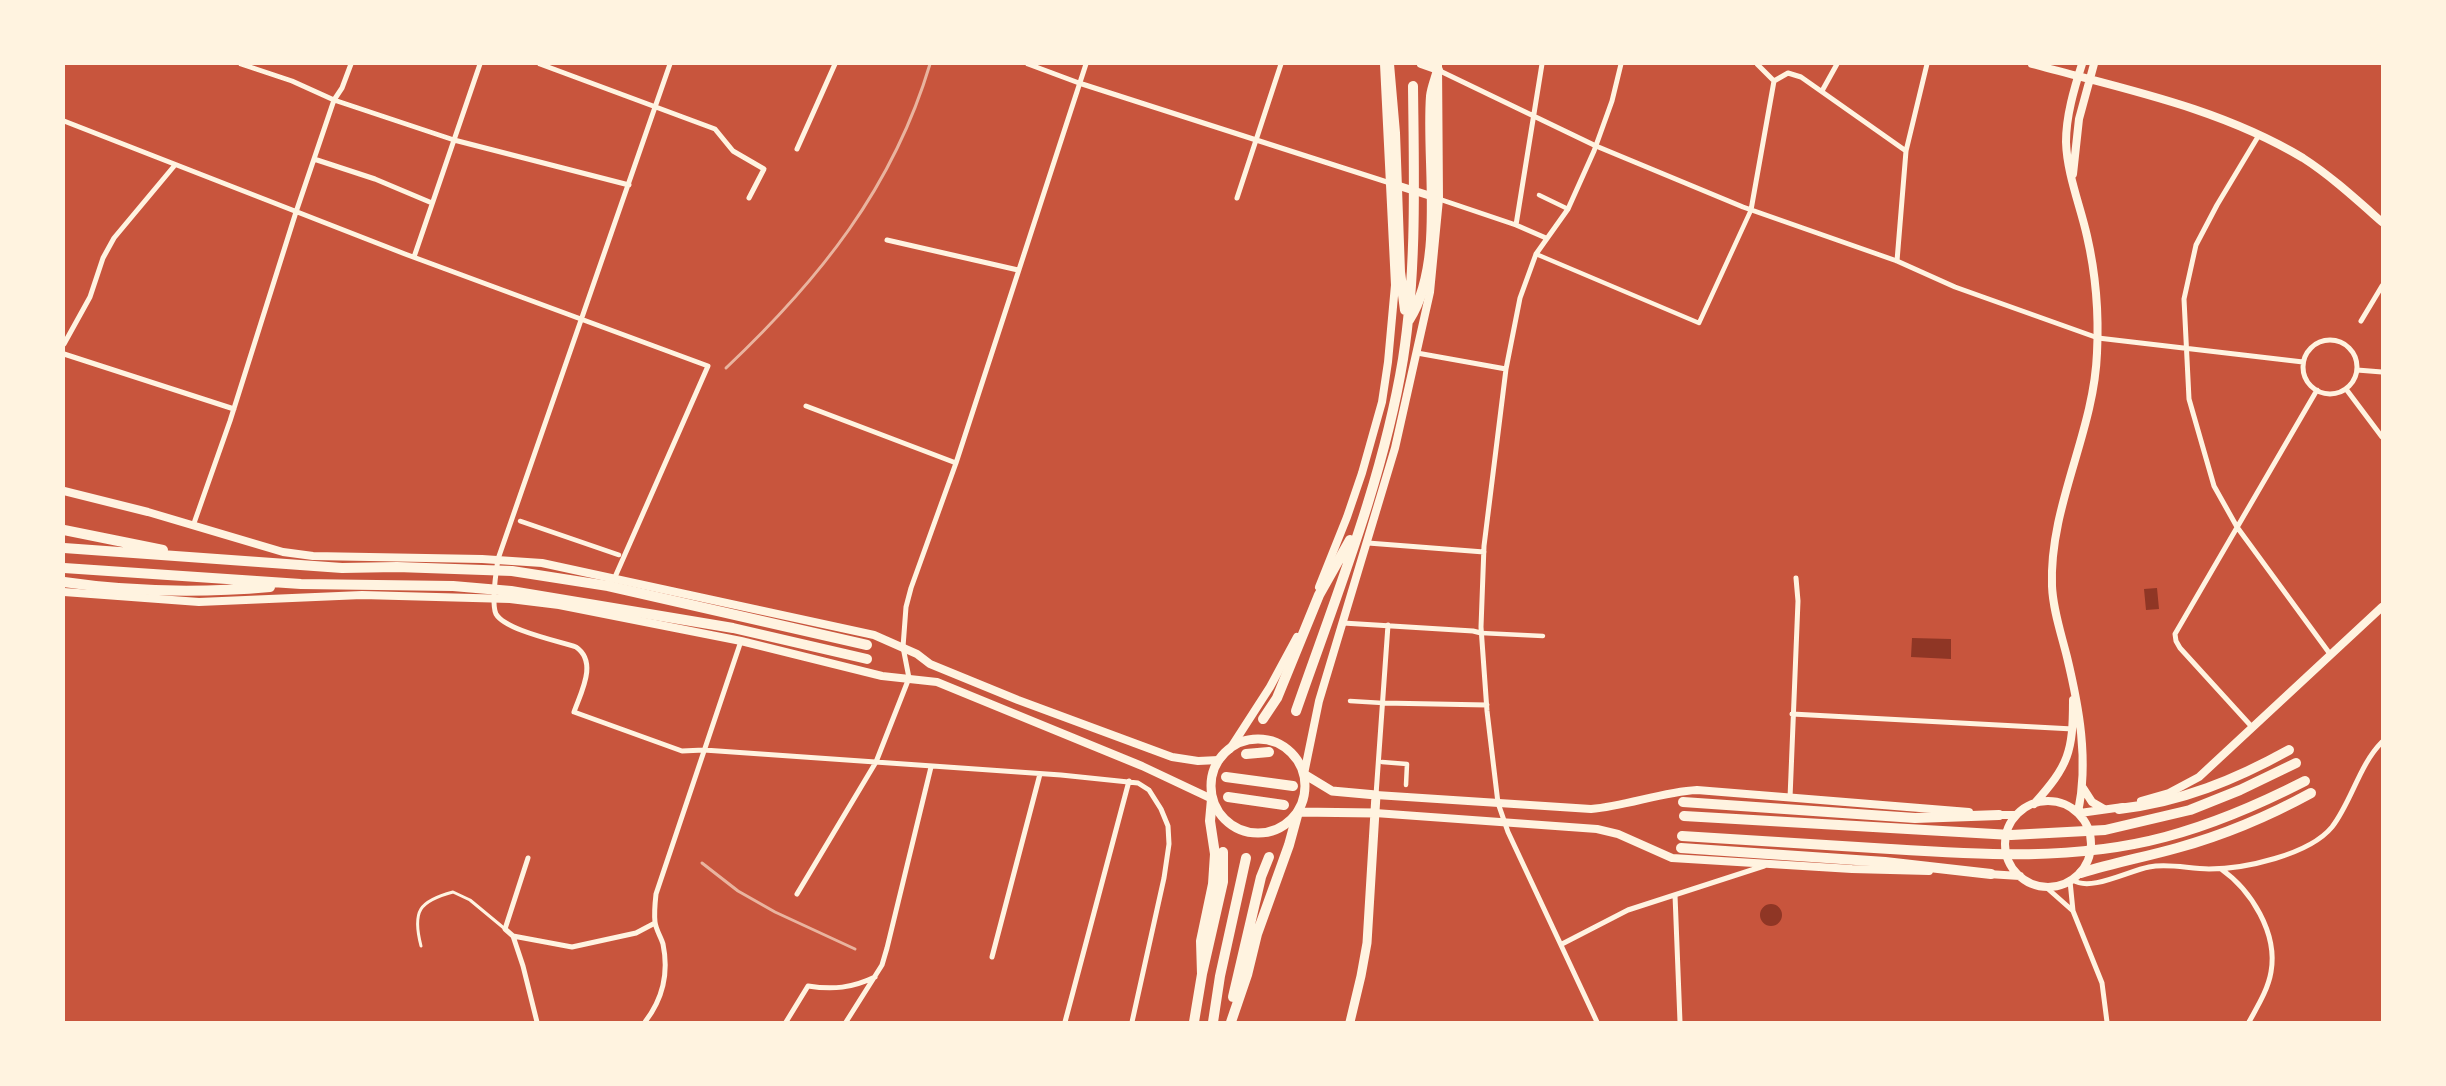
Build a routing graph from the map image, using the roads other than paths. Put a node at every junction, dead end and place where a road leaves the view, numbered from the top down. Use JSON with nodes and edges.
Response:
{"nodes":[{"id":1,"x":241,"y":64,"type":"edge"},
{"id":2,"x":350,"y":64,"type":"edge"},
{"id":3,"x":480,"y":64,"type":"edge"},
{"id":4,"x":540,"y":64,"type":"edge"},
{"id":5,"x":670,"y":64,"type":"edge"},
{"id":6,"x":835,"y":64,"type":"edge"},
{"id":7,"x":1028,"y":64,"type":"edge"},
{"id":8,"x":1086,"y":64,"type":"edge"},
{"id":9,"x":1281,"y":64,"type":"edge"},
{"id":10,"x":1384,"y":64,"type":"edge"},
{"id":11,"x":1389,"y":64,"type":"edge"},
{"id":12,"x":1420,"y":64,"type":"edge"},
{"id":13,"x":1542,"y":64,"type":"edge"},
{"id":14,"x":1622,"y":64,"type":"edge"},
{"id":15,"x":1757,"y":64,"type":"edge"},
{"id":16,"x":1836,"y":64,"type":"edge"},
{"id":17,"x":1927,"y":64,"type":"edge"},
{"id":18,"x":2032,"y":64,"type":"edge"},
{"id":19,"x":2082,"y":64,"type":"edge"},
{"id":20,"x":2094,"y":64,"type":"edge"},
{"id":21,"x":1438,"y":67,"type":"edge"},
{"id":22,"x":1774,"y":81,"type":"junction"},
{"id":23,"x":1079,"y":83,"type":"junction"},
{"id":24,"x":1413,"y":86,"type":"dead end"},
{"id":25,"x":1822,"y":92,"type":"junction"},
{"id":26,"x":334,"y":100,"type":"junction"},
{"id":27,"x":656,"y":106,"type":"junction"},
{"id":28,"x":1534,"y":115,"type":"junction"},
{"id":29,"x":64,"y":121,"type":"edge"},
{"id":30,"x":2259,"y":135,"type":"junction"},
{"id":31,"x":1256,"y":138,"type":"junction"},
{"id":32,"x":454,"y":140,"type":"junction"},
{"id":33,"x":1596,"y":146,"type":"junction"},
{"id":34,"x":797,"y":149,"type":"dead end"},
{"id":35,"x":1906,"y":151,"type":"junction"},
{"id":36,"x":314,"y":159,"type":"junction"},
{"id":37,"x":175,"y":164,"type":"junction"},
{"id":38,"x":2073,"y":181,"type":"junction"},
{"id":39,"x":1393,"y":184,"type":"junction"},
{"id":40,"x":629,"y":185,"type":"junction"},
{"id":41,"x":1539,"y":195,"type":"dead end"},
{"id":42,"x":749,"y":198,"type":"dead end"},
{"id":43,"x":1238,"y":198,"type":"dead end"},
{"id":44,"x":1437,"y":198,"type":"junction"},
{"id":45,"x":432,"y":203,"type":"junction"},
{"id":46,"x":1568,"y":209,"type":"junction"},
{"id":47,"x":1752,"y":210,"type":"junction"},
{"id":48,"x":296,"y":212,"type":"junction"},
{"id":49,"x":2382,"y":222,"type":"edge"},
{"id":50,"x":1516,"y":225,"type":"junction"},
{"id":51,"x":1546,"y":238,"type":"junction"},
{"id":52,"x":887,"y":240,"type":"dead end"},
{"id":53,"x":1536,"y":254,"type":"junction"},
{"id":54,"x":414,"y":257,"type":"junction"},
{"id":55,"x":1897,"y":261,"type":"junction"},
{"id":56,"x":1018,"y":270,"type":"junction"},
{"id":57,"x":2382,"y":286,"type":"edge"},
{"id":58,"x":582,"y":319,"type":"junction"},
{"id":59,"x":2361,"y":320,"type":"dead end"},
{"id":60,"x":1408,"y":321,"type":"junction"},
{"id":61,"x":2098,"y":338,"type":"junction"},
{"id":62,"x":64,"y":344,"type":"edge"},
{"id":63,"x":2185,"y":349,"type":"junction"},
{"id":64,"x":1417,"y":352,"type":"junction"},
{"id":65,"x":64,"y":354,"type":"edge"},
{"id":66,"x":2303,"y":362,"type":"junction"},
{"id":67,"x":1506,"y":369,"type":"junction"},
{"id":68,"x":2357,"y":370,"type":"junction"},
{"id":69,"x":2382,"y":372,"type":"edge"},
{"id":70,"x":2346,"y":388,"type":"junction"},
{"id":71,"x":2317,"y":390,"type":"junction"},
{"id":72,"x":806,"y":406,"type":"dead end"},
{"id":73,"x":234,"y":409,"type":"junction"},
{"id":74,"x":2382,"y":436,"type":"edge"},
{"id":75,"x":956,"y":463,"type":"junction"},
{"id":76,"x":64,"y":491,"type":"edge"},
{"id":77,"x":520,"y":520,"type":"dead end"},
{"id":78,"x":193,"y":526,"type":"junction"},
{"id":79,"x":1359,"y":527,"type":"junction"},
{"id":80,"x":2237,"y":527,"type":"junction"},
{"id":81,"x":64,"y":530,"type":"edge"},
{"id":82,"x":1368,"y":543,"type":"junction"},
{"id":83,"x":64,"y":548,"type":"edge"},
{"id":84,"x":1484,"y":552,"type":"junction"},
{"id":85,"x":619,"y":555,"type":"dead end"},
{"id":86,"x":223,"y":561,"type":"junction"},
{"id":87,"x":497,"y":562,"type":"junction"},
{"id":88,"x":64,"y":568,"type":"edge"},
{"id":89,"x":615,"y":577,"type":"junction"},
{"id":90,"x":1796,"y":578,"type":"dead end"},
{"id":91,"x":64,"y":582,"type":"edge"},
{"id":92,"x":301,"y":584,"type":"junction"},
{"id":93,"x":64,"y":592,"type":"edge"},
{"id":94,"x":495,"y":595,"type":"junction"},
{"id":95,"x":2382,"y":606,"type":"edge"},
{"id":96,"x":1343,"y":623,"type":"junction"},
{"id":97,"x":1388,"y":625,"type":"junction"},
{"id":98,"x":1481,"y":633,"type":"junction"},
{"id":99,"x":1543,"y":636,"type":"dead end"},
{"id":100,"x":741,"y":641,"type":"junction"},
{"id":101,"x":867,"y":645,"type":"dead end"},
{"id":102,"x":903,"y":647,"type":"junction"},
{"id":103,"x":2330,"y":654,"type":"junction"},
{"id":104,"x":867,"y":659,"type":"dead end"},
{"id":105,"x":909,"y":678,"type":"junction"},
{"id":106,"x":2073,"y":687,"type":"junction"},
{"id":107,"x":1350,"y":701,"type":"dead end"},
{"id":108,"x":1383,"y":703,"type":"junction"},
{"id":109,"x":1487,"y":705,"type":"junction"},
{"id":110,"x":1296,"y":711,"type":"dead end"},
{"id":111,"x":1792,"y":714,"type":"junction"},
{"id":112,"x":1263,"y":719,"type":"dead end"},
{"id":113,"x":2252,"y":727,"type":"junction"},
{"id":114,"x":2073,"y":728,"type":"junction"},
{"id":115,"x":2382,"y":742,"type":"edge"},
{"id":116,"x":1230,"y":748,"type":"junction"},
{"id":117,"x":704,"y":750,"type":"junction"},
{"id":118,"x":2290,"y":750,"type":"dead end"},
{"id":119,"x":1269,"y":752,"type":"dead end"},
{"id":120,"x":1246,"y":754,"type":"dead end"},
{"id":121,"x":1219,"y":760,"type":"junction"},
{"id":122,"x":876,"y":762,"type":"junction"},
{"id":123,"x":1382,"y":762,"type":"dead end"},
{"id":124,"x":2296,"y":763,"type":"dead end"},
{"id":125,"x":931,"y":766,"type":"junction"},
{"id":126,"x":1040,"y":774,"type":"junction"},
{"id":127,"x":1304,"y":774,"type":"junction"},
{"id":128,"x":1226,"y":777,"type":"dead end"},
{"id":129,"x":2082,"y":780,"type":"junction"},
{"id":130,"x":1130,"y":781,"type":"junction"},
{"id":131,"x":2306,"y":781,"type":"dead end"},
{"id":132,"x":1406,"y":785,"type":"dead end"},
{"id":133,"x":1293,"y":786,"type":"dead end"},
{"id":134,"x":2311,"y":793,"type":"dead end"},
{"id":135,"x":1376,"y":795,"type":"junction"},
{"id":136,"x":1228,"y":797,"type":"dead end"},
{"id":137,"x":1790,"y":798,"type":"junction"},
{"id":138,"x":1212,"y":799,"type":"junction"},
{"id":139,"x":1683,"y":802,"type":"dead end"},
{"id":140,"x":1498,"y":803,"type":"junction"},
{"id":141,"x":2034,"y":804,"type":"junction"},
{"id":142,"x":1284,"y":805,"type":"dead end"},
{"id":143,"x":2119,"y":809,"type":"junction"},
{"id":144,"x":2104,"y":810,"type":"junction"},
{"id":145,"x":1298,"y":812,"type":"junction"},
{"id":146,"x":2079,"y":812,"type":"junction"},
{"id":147,"x":1375,"y":813,"type":"junction"},
{"id":148,"x":1999,"y":815,"type":"junction"},
{"id":149,"x":2015,"y":815,"type":"junction"},
{"id":150,"x":1684,"y":816,"type":"dead end"},
{"id":151,"x":1505,"y":822,"type":"junction"},
{"id":152,"x":1682,"y":836,"type":"dead end"},
{"id":153,"x":1681,"y":848,"type":"dead end"},
{"id":154,"x":1223,"y":852,"type":"dead end"},
{"id":155,"x":1269,"y":857,"type":"dead end"},
{"id":156,"x":528,"y":858,"type":"dead end"},
{"id":157,"x":1246,"y":858,"type":"dead end"},
{"id":158,"x":1766,"y":865,"type":"junction"},
{"id":159,"x":2220,"y":868,"type":"junction"},
{"id":160,"x":2081,"y":873,"type":"junction"},
{"id":161,"x":1991,"y":874,"type":"junction"},
{"id":162,"x":2020,"y":876,"type":"junction"},
{"id":163,"x":2072,"y":880,"type":"junction"},
{"id":164,"x":2047,"y":888,"type":"junction"},
{"id":165,"x":797,"y":894,"type":"dead end"},
{"id":166,"x":1674,"y":895,"type":"junction"},
{"id":167,"x":1262,"y":904,"type":"dead end"},
{"id":168,"x":2073,"y":911,"type":"junction"},
{"id":169,"x":1250,"y":922,"type":"junction"},
{"id":170,"x":655,"y":923,"type":"junction"},
{"id":171,"x":505,"y":929,"type":"junction"},
{"id":172,"x":513,"y":936,"type":"junction"},
{"id":173,"x":1562,"y":944,"type":"junction"},
{"id":174,"x":421,"y":946,"type":"dead end"},
{"id":175,"x":992,"y":957,"type":"dead end"},
{"id":176,"x":1202,"y":974,"type":"junction"},
{"id":177,"x":875,"y":977,"type":"junction"},
{"id":178,"x":537,"y":1022,"type":"edge"},
{"id":179,"x":645,"y":1022,"type":"edge"},
{"id":180,"x":786,"y":1022,"type":"edge"},
{"id":181,"x":846,"y":1022,"type":"edge"},
{"id":182,"x":1065,"y":1022,"type":"edge"},
{"id":183,"x":1132,"y":1022,"type":"edge"},
{"id":184,"x":1194,"y":1022,"type":"edge"},
{"id":185,"x":1213,"y":1022,"type":"edge"},
{"id":186,"x":1230,"y":1022,"type":"edge"},
{"id":187,"x":1350,"y":1022,"type":"edge"},
{"id":188,"x":1597,"y":1022,"type":"edge"},
{"id":189,"x":1680,"y":1022,"type":"edge"},
{"id":190,"x":2106,"y":1022,"type":"edge"},
{"id":191,"x":2250,"y":1022,"type":"edge"}],
"edges":[{"from":1,"to":26,"type":"street"},
{"from":2,"to":26,"type":"street"},
{"from":3,"to":32,"type":"street"},
{"from":4,"to":27,"type":"street"},
{"from":5,"to":27,"type":"street"},
{"from":6,"to":34,"type":"street"},
{"from":7,"to":23,"type":"street"},
{"from":8,"to":23,"type":"street"},
{"from":9,"to":31,"type":"street"},
{"from":10,"to":39,"type":"street"},
{"from":11,"to":60,"type":"highway"},
{"from":12,"to":21,"type":"street"},
{"from":13,"to":28,"type":"street"},
{"from":14,"to":33,"type":"street"},
{"from":15,"to":22,"type":"street"},
{"from":16,"to":25,"type":"street"},
{"from":17,"to":35,"type":"street"},
{"from":18,"to":30,"type":"street"},
{"from":19,"to":38,"type":"street"},
{"from":20,"to":38,"type":"street"},
{"from":21,"to":28,"type":"street"},
{"from":21,"to":44,"type":"street"},
{"from":21,"to":60,"type":"highway"},
{"from":22,"to":25,"type":"street"},
{"from":22,"to":47,"type":"street"},
{"from":23,"to":31,"type":"street"},
{"from":23,"to":56,"type":"street"},
{"from":24,"to":60,"type":"highway"},
{"from":25,"to":35,"type":"street"},
{"from":26,"to":32,"type":"street"},
{"from":26,"to":36,"type":"street"},
{"from":27,"to":40,"type":"street"},
{"from":27,"to":42,"type":"street"},
{"from":28,"to":33,"type":"street"},
{"from":28,"to":50,"type":"street"},
{"from":29,"to":37,"type":"street"},
{"from":30,"to":49,"type":"street"},
{"from":30,"to":63,"type":"street"},
{"from":31,"to":39,"type":"street"},
{"from":31,"to":43,"type":"street"},
{"from":32,"to":40,"type":"street"},
{"from":32,"to":45,"type":"street"},
{"from":33,"to":46,"type":"street"},
{"from":33,"to":47,"type":"street"},
{"from":35,"to":55,"type":"street"},
{"from":36,"to":45,"type":"street"},
{"from":36,"to":48,"type":"street"},
{"from":37,"to":48,"type":"street"},
{"from":37,"to":62,"type":"street"},
{"from":38,"to":61,"type":"street"},
{"from":39,"to":44,"type":"street"},
{"from":39,"to":116,"type":"street"},
{"from":40,"to":58,"type":"street"},
{"from":41,"to":46,"type":"street"},
{"from":44,"to":50,"type":"street"},
{"from":44,"to":64,"type":"street"},
{"from":45,"to":54,"type":"street"},
{"from":46,"to":51,"type":"street"},
{"from":47,"to":53,"type":"street"},
{"from":47,"to":55,"type":"street"},
{"from":48,"to":54,"type":"street"},
{"from":48,"to":73,"type":"street"},
{"from":50,"to":51,"type":"street"},
{"from":51,"to":53,"type":"street"},
{"from":52,"to":56,"type":"street"},
{"from":53,"to":67,"type":"street"},
{"from":54,"to":58,"type":"street"},
{"from":55,"to":61,"type":"street"},
{"from":56,"to":75,"type":"street"},
{"from":57,"to":59,"type":"street"},
{"from":58,"to":87,"type":"street"},
{"from":58,"to":89,"type":"street"},
{"from":60,"to":79,"type":"highway"},
{"from":61,"to":63,"type":"street"},
{"from":61,"to":106,"type":"street"},
{"from":63,"to":66,"type":"street"},
{"from":63,"to":80,"type":"street"},
{"from":64,"to":67,"type":"street"},
{"from":64,"to":82,"type":"street"},
{"from":65,"to":73,"type":"street"},
{"from":66,"to":68,"type":"street"},
{"from":66,"to":71,"type":"street"},
{"from":67,"to":84,"type":"street"},
{"from":68,"to":69,"type":"street"},
{"from":68,"to":70,"type":"street"},
{"from":70,"to":71,"type":"street"},
{"from":70,"to":74,"type":"street"},
{"from":71,"to":80,"type":"street"},
{"from":72,"to":75,"type":"street"},
{"from":73,"to":78,"type":"street"},
{"from":75,"to":102,"type":"street"},
{"from":76,"to":78,"type":"street"},
{"from":77,"to":85,"type":"street"},
{"from":78,"to":87,"type":"street"},
{"from":79,"to":110,"type":"highway"},
{"from":79,"to":112,"type":"highway"},
{"from":80,"to":103,"type":"street"},
{"from":80,"to":113,"type":"street"},
{"from":81,"to":86,"type":"highway"},
{"from":82,"to":84,"type":"street"},
{"from":82,"to":96,"type":"street"},
{"from":83,"to":86,"type":"highway"},
{"from":84,"to":98,"type":"street"},
{"from":86,"to":101,"type":"highway"},
{"from":87,"to":89,"type":"street"},
{"from":87,"to":94,"type":"street"},
{"from":88,"to":92,"type":"highway"},
{"from":89,"to":102,"type":"street"},
{"from":90,"to":111,"type":"street"},
{"from":91,"to":92,"type":"highway"},
{"from":92,"to":104,"type":"highway"},
{"from":93,"to":94,"type":"street"},
{"from":94,"to":100,"type":"street"},
{"from":94,"to":117,"type":"street"},
{"from":95,"to":103,"type":"street"},
{"from":96,"to":97,"type":"street"},
{"from":96,"to":127,"type":"street"},
{"from":97,"to":98,"type":"street"},
{"from":97,"to":108,"type":"street"},
{"from":98,"to":99,"type":"street"},
{"from":98,"to":109,"type":"street"},
{"from":100,"to":105,"type":"street"},
{"from":100,"to":117,"type":"street"},
{"from":102,"to":105,"type":"street"},
{"from":102,"to":121,"type":"street"},
{"from":103,"to":113,"type":"street"},
{"from":105,"to":122,"type":"street"},
{"from":105,"to":138,"type":"street"},
{"from":106,"to":114,"type":"street"},
{"from":106,"to":129,"type":"street"},
{"from":107,"to":108,"type":"street"},
{"from":108,"to":109,"type":"street"},
{"from":108,"to":135,"type":"street"},
{"from":109,"to":140,"type":"street"},
{"from":111,"to":114,"type":"street"},
{"from":111,"to":137,"type":"street"},
{"from":113,"to":143,"type":"street"},
{"from":114,"to":141,"type":"street"},
{"from":115,"to":159,"type":"street"},
{"from":116,"to":121,"type":"main road"},
{"from":116,"to":127,"type":"main road"},
{"from":117,"to":122,"type":"street"},
{"from":117,"to":170,"type":"street"},
{"from":118,"to":143,"type":"highway"},
{"from":119,"to":120,"type":"highway"},
{"from":121,"to":138,"type":"main road"},
{"from":122,"to":125,"type":"street"},
{"from":122,"to":165,"type":"street"},
{"from":123,"to":132,"type":"street"},
{"from":124,"to":150,"type":"highway"},
{"from":125,"to":126,"type":"street"},
{"from":125,"to":177,"type":"street"},
{"from":126,"to":130,"type":"street"},
{"from":126,"to":175,"type":"street"},
{"from":127,"to":135,"type":"main road"},
{"from":127,"to":145,"type":"main road"},
{"from":128,"to":133,"type":"highway"},
{"from":129,"to":144,"type":"street"},
{"from":129,"to":146,"type":"street"},
{"from":130,"to":182,"type":"street"},
{"from":130,"to":183,"type":"street"},
{"from":131,"to":152,"type":"highway"},
{"from":134,"to":160,"type":"highway"},
{"from":135,"to":140,"type":"street"},
{"from":135,"to":147,"type":"main road"},
{"from":136,"to":142,"type":"highway"},
{"from":137,"to":140,"type":"street"},
{"from":137,"to":148,"type":"street"},
{"from":138,"to":145,"type":"main road"},
{"from":138,"to":176,"type":"highway"},
{"from":139,"to":148,"type":"highway"},
{"from":140,"to":151,"type":"street"},
{"from":141,"to":146,"type":"street"},
{"from":141,"to":149,"type":"street"},
{"from":143,"to":144,"type":"street"},
{"from":144,"to":146,"type":"street"},
{"from":145,"to":147,"type":"main road"},
{"from":145,"to":186,"type":"highway"},
{"from":146,"to":160,"type":"street"},
{"from":147,"to":151,"type":"street"},
{"from":147,"to":187,"type":"main road"},
{"from":148,"to":149,"type":"street"},
{"from":149,"to":162,"type":"street"},
{"from":151,"to":158,"type":"street"},
{"from":151,"to":173,"type":"street"},
{"from":153,"to":161,"type":"highway"},
{"from":154,"to":176,"type":"highway"},
{"from":155,"to":169,"type":"highway"},
{"from":156,"to":171,"type":"street"},
{"from":157,"to":185,"type":"highway"},
{"from":158,"to":161,"type":"street"},
{"from":158,"to":166,"type":"street"},
{"from":159,"to":163,"type":"street"},
{"from":159,"to":191,"type":"street"},
{"from":160,"to":163,"type":"street"},
{"from":161,"to":162,"type":"street"},
{"from":162,"to":164,"type":"street"},
{"from":163,"to":164,"type":"street"},
{"from":163,"to":168,"type":"street"},
{"from":164,"to":168,"type":"street"},
{"from":166,"to":173,"type":"street"},
{"from":166,"to":189,"type":"street"},
{"from":167,"to":169,"type":"highway"},
{"from":168,"to":190,"type":"street"},
{"from":169,"to":186,"type":"highway"},
{"from":170,"to":172,"type":"street"},
{"from":170,"to":179,"type":"street"},
{"from":171,"to":172,"type":"street"},
{"from":171,"to":174,"type":"lane"},
{"from":172,"to":178,"type":"street"},
{"from":173,"to":188,"type":"street"},
{"from":176,"to":184,"type":"highway"},
{"from":177,"to":180,"type":"street"},
{"from":177,"to":181,"type":"street"}]}
